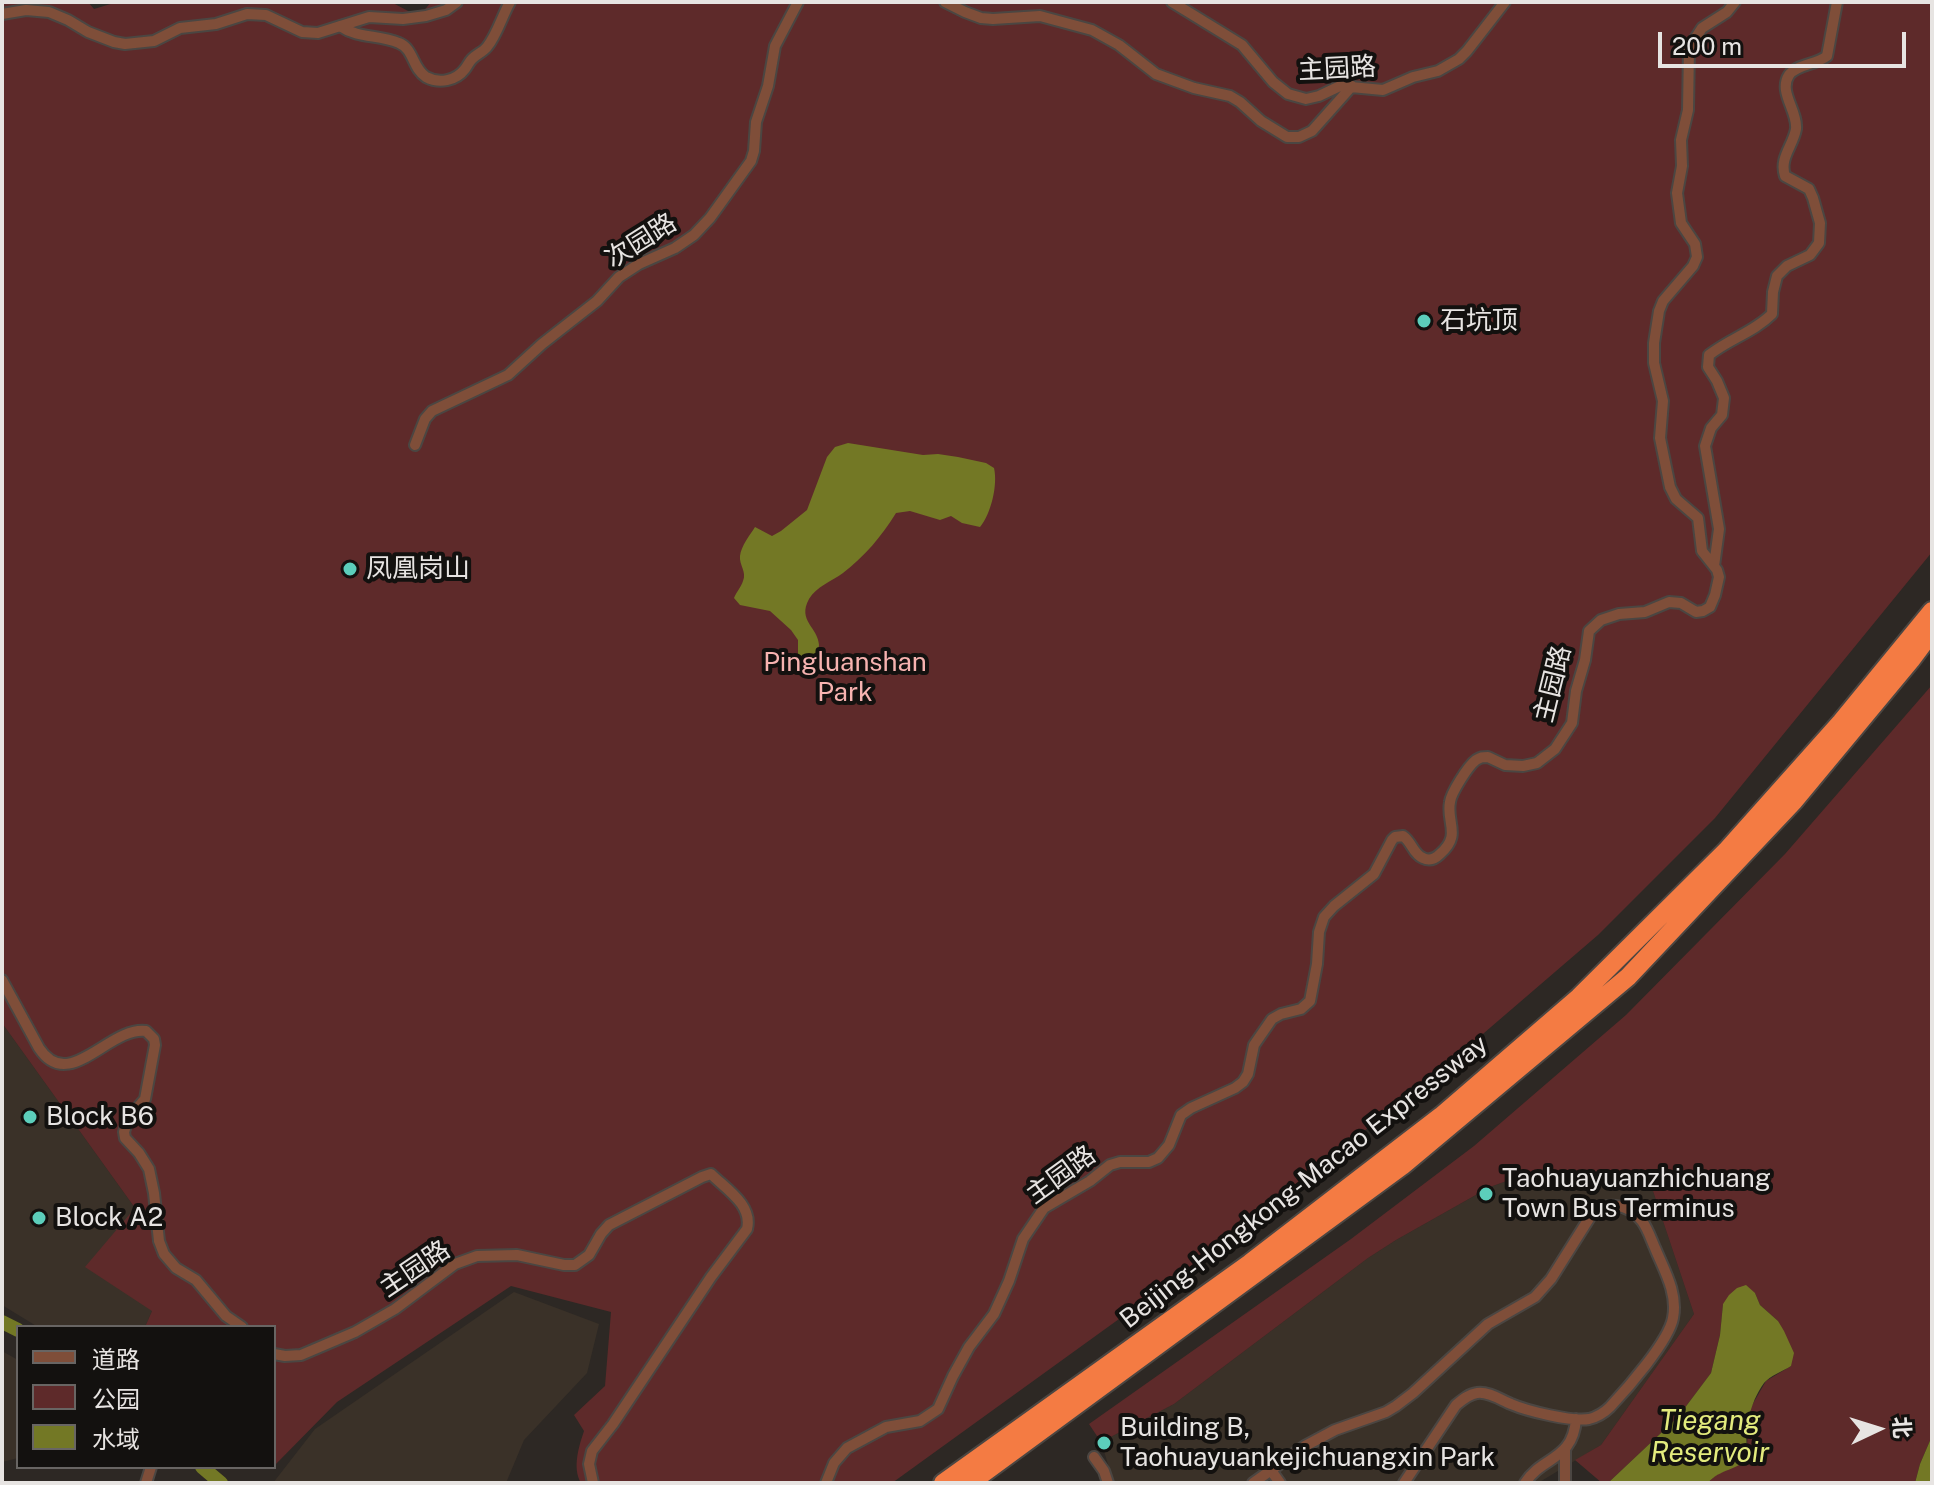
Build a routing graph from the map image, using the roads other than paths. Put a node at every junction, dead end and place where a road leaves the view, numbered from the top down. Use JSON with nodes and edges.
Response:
{"nodes":[{"id":1,"x":457,"y":2,"type":"edge"},
{"id":2,"x":510,"y":2,"type":"edge"},
{"id":3,"x":798,"y":2,"type":"edge"},
{"id":4,"x":945,"y":2,"type":"edge"},
{"id":5,"x":1172,"y":2,"type":"edge"},
{"id":6,"x":1505,"y":2,"type":"edge"},
{"id":7,"x":1735,"y":2,"type":"edge"},
{"id":8,"x":1837,"y":2,"type":"edge"},
{"id":9,"x":2,"y":14,"type":"edge"},
{"id":10,"x":340,"y":26,"type":"junction"},
{"id":11,"x":1352,"y":86,"type":"junction"},
{"id":12,"x":415,"y":445,"type":"dead end"},
{"id":13,"x":1714,"y":566,"type":"junction"},
{"id":14,"x":1932,"y":611,"type":"edge"},
{"id":15,"x":1932,"y":632,"type":"edge"},
{"id":16,"x":2,"y":980,"type":"edge"},
{"id":17,"x":240,"y":1325,"type":"edge"},
{"id":18,"x":276,"y":1354,"type":"edge"},
{"id":19,"x":1576,"y":1419,"type":"junction"},
{"id":20,"x":1565,"y":1450,"type":"junction"},
{"id":21,"x":1094,"y":1457,"type":"dead end"},
{"id":22,"x":1270,"y":1469,"type":"junction"},
{"id":23,"x":593,"y":1483,"type":"edge"},
{"id":24,"x":826,"y":1483,"type":"edge"},
{"id":25,"x":943,"y":1483,"type":"edge"},
{"id":26,"x":970,"y":1483,"type":"edge"},
{"id":27,"x":1108,"y":1483,"type":"edge"},
{"id":28,"x":1253,"y":1483,"type":"edge"},
{"id":29,"x":1280,"y":1483,"type":"edge"},
{"id":30,"x":1404,"y":1483,"type":"edge"},
{"id":31,"x":1525,"y":1483,"type":"edge"},
{"id":32,"x":1565,"y":1483,"type":"edge"}],
"edges":[{"from":1,"to":10,"type":"street"},
{"from":2,"to":10,"type":"street"},
{"from":3,"to":12,"type":"street","name":"次园路"},
{"from":4,"to":11,"type":"street"},
{"from":5,"to":11,"type":"street","name":"主园路"},
{"from":6,"to":11,"type":"street","name":"主园路"},
{"from":7,"to":13,"type":"street","name":"主园路"},
{"from":8,"to":13,"type":"street"},
{"from":9,"to":10,"type":"street"},
{"from":13,"to":24,"type":"street","name":"主园路"},
{"from":14,"to":25,"type":"highway","name":"Beijing-Hongkong-Macao Expressway"},
{"from":15,"to":26,"type":"highway","name":"Beijing-Hongkong-Macao Expressway"},
{"from":16,"to":17,"type":"street"},
{"from":18,"to":23,"type":"street","name":"主园路"},
{"from":19,"to":20,"type":"street"},
{"from":19,"to":22,"type":"street"},
{"from":19,"to":30,"type":"street"},
{"from":20,"to":31,"type":"street"},
{"from":20,"to":32,"type":"street"},
{"from":21,"to":27,"type":"street"},
{"from":22,"to":28,"type":"street"},
{"from":22,"to":29,"type":"street"}]}
